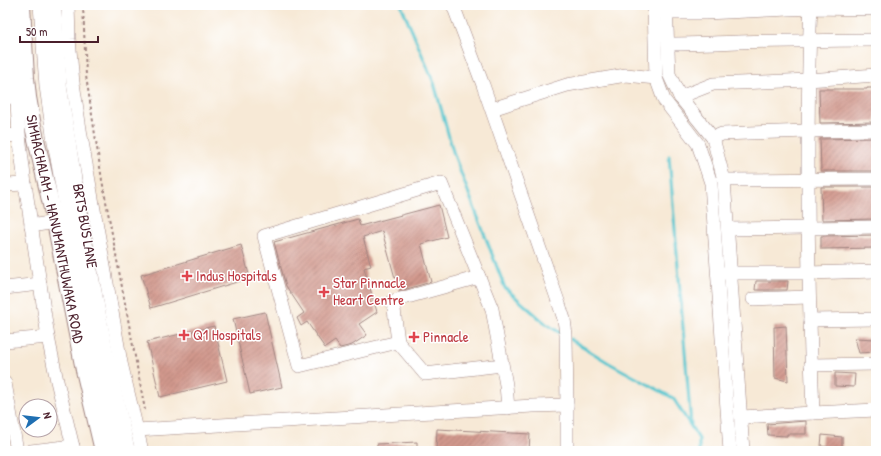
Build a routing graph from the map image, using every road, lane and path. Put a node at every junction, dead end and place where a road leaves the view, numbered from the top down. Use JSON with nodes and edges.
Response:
{"nodes":[{"id":1,"x":11,"y":5,"type":"edge"},
{"id":2,"x":22,"y":5,"type":"edge"},
{"id":3,"x":40,"y":5,"type":"edge"},
{"id":4,"x":53,"y":5,"type":"edge"},
{"id":5,"x":68,"y":5,"type":"edge"},
{"id":6,"x":83,"y":5,"type":"edge"},
{"id":7,"x":453,"y":5,"type":"edge"},
{"id":8,"x":654,"y":5,"type":"edge"},
{"id":9,"x":811,"y":7,"type":"edge"},
{"id":10,"x":876,"y":8,"type":"edge"},
{"id":11,"x":667,"y":9,"type":"edge"},
{"id":12,"x":809,"y":40,"type":"junction"},
{"id":13,"x":876,"y":40,"type":"edge"},
{"id":14,"x":668,"y":44,"type":"junction"},
{"id":15,"x":876,"y":74,"type":"edge"},
{"id":16,"x":656,"y":78,"type":"junction"},
{"id":17,"x":808,"y":80,"type":"junction"},
{"id":18,"x":11,"y":97,"type":"edge"},
{"id":19,"x":680,"y":97,"type":"junction"},
{"id":20,"x":492,"y":109,"type":"junction"},
{"id":21,"x":876,"y":130,"type":"edge"},
{"id":22,"x":808,"y":131,"type":"junction"},
{"id":23,"x":19,"y":135,"type":"junction"},
{"id":24,"x":5,"y":136,"type":"edge"},
{"id":25,"x":713,"y":138,"type":"junction"},
{"id":26,"x":808,"y":179,"type":"junction"},
{"id":27,"x":876,"y":179,"type":"edge"},
{"id":28,"x":724,"y":180,"type":"junction"},
{"id":29,"x":25,"y":184,"type":"junction"},
{"id":30,"x":5,"y":185,"type":"edge"},
{"id":31,"x":55,"y":222,"type":"junction"},
{"id":32,"x":31,"y":226,"type":"junction"},
{"id":33,"x":876,"y":227,"type":"edge"},
{"id":34,"x":808,"y":228,"type":"junction"},
{"id":35,"x":728,"y":229,"type":"junction"},
{"id":36,"x":876,"y":271,"type":"edge"},
{"id":37,"x":724,"y":273,"type":"junction"},
{"id":38,"x":808,"y":273,"type":"junction"},
{"id":39,"x":479,"y":277,"type":"junction"},
{"id":40,"x":40,"y":284,"type":"junction"},
{"id":41,"x":5,"y":288,"type":"edge"},
{"id":42,"x":809,"y":296,"type":"junction"},
{"id":43,"x":753,"y":299,"type":"dead end"},
{"id":44,"x":876,"y":319,"type":"edge"},
{"id":45,"x":810,"y":320,"type":"junction"},
{"id":46,"x":48,"y":337,"type":"junction"},
{"id":47,"x":5,"y":341,"type":"edge"},
{"id":48,"x":398,"y":342,"type":"junction"},
{"id":49,"x":502,"y":364,"type":"junction"},
{"id":50,"x":876,"y":364,"type":"edge"},
{"id":51,"x":811,"y":365,"type":"junction"},
{"id":52,"x":5,"y":383,"type":"edge"},
{"id":53,"x":567,"y":405,"type":"junction"},
{"id":54,"x":508,"y":408,"type":"junction"},
{"id":55,"x":876,"y":410,"type":"edge"},
{"id":56,"x":813,"y":412,"type":"junction"},
{"id":57,"x":741,"y":417,"type":"junction"},
{"id":58,"x":143,"y":430,"type":"junction"},
{"id":59,"x":74,"y":448,"type":"edge"},
{"id":60,"x":17,"y":451,"type":"edge"},
{"id":61,"x":31,"y":451,"type":"edge"},
{"id":62,"x":103,"y":451,"type":"edge"},
{"id":63,"x":113,"y":451,"type":"edge"},
{"id":64,"x":127,"y":451,"type":"edge"},
{"id":65,"x":142,"y":451,"type":"edge"},
{"id":66,"x":566,"y":451,"type":"edge"},
{"id":67,"x":730,"y":451,"type":"edge"},
{"id":68,"x":743,"y":451,"type":"edge"}],
"edges":[{"from":1,"to":18,"type":"street"},
{"from":2,"to":31,"type":"main road","name":"SIMHACHALAM - HANUMANTHUWAKA ROAD"},
{"from":3,"to":63,"type":"street","name":"BRTS BUS LANE"},
{"from":4,"to":64,"type":"main road","name":"SIMHACHALAM - HANUMANTHUWAKA ROAD"},
{"from":5,"to":58,"type":"street"},
{"from":6,"to":58,"type":"path"},
{"from":7,"to":20,"type":"street"},
{"from":8,"to":16,"type":"street"},
{"from":9,"to":10,"type":"street"},
{"from":9,"to":11,"type":"street"},
{"from":9,"to":12,"type":"street"},
{"from":11,"to":14,"type":"street"},
{"from":12,"to":13,"type":"street"},
{"from":12,"to":14,"type":"street"},
{"from":12,"to":17,"type":"street"},
{"from":14,"to":19,"type":"street"},
{"from":15,"to":17,"type":"street"},
{"from":16,"to":20,"type":"street"},
{"from":16,"to":37,"type":"street"},
{"from":17,"to":19,"type":"street"},
{"from":17,"to":22,"type":"street"},
{"from":18,"to":23,"type":"street"},
{"from":19,"to":25,"type":"street"},
{"from":20,"to":53,"type":"street"},
{"from":21,"to":22,"type":"street"},
{"from":22,"to":25,"type":"street"},
{"from":22,"to":26,"type":"street"},
{"from":23,"to":24,"type":"street"},
{"from":23,"to":29,"type":"street"},
{"from":25,"to":28,"type":"street"},
{"from":26,"to":27,"type":"street"},
{"from":26,"to":28,"type":"street"},
{"from":26,"to":34,"type":"street"},
{"from":28,"to":35,"type":"street"},
{"from":29,"to":30,"type":"street"},
{"from":29,"to":32,"type":"street"},
{"from":31,"to":32,"type":"street"},
{"from":31,"to":62,"type":"main road","name":"SIMHACHALAM - HANUMANTHUWAKA ROAD"},
{"from":32,"to":40,"type":"street"},
{"from":33,"to":34,"type":"street"},
{"from":34,"to":35,"type":"street"},
{"from":34,"to":38,"type":"street"},
{"from":35,"to":37,"type":"street"},
{"from":36,"to":38,"type":"street"},
{"from":37,"to":38,"type":"street"},
{"from":37,"to":57,"type":"street"},
{"from":37,"to":67,"type":"street"},
{"from":38,"to":42,"type":"street"},
{"from":39,"to":48,"type":"street"},
{"from":39,"to":48,"type":"street"},
{"from":39,"to":49,"type":"street"},
{"from":40,"to":41,"type":"street"},
{"from":40,"to":46,"type":"street"},
{"from":42,"to":43,"type":"street"},
{"from":42,"to":45,"type":"street"},
{"from":44,"to":45,"type":"street"},
{"from":45,"to":51,"type":"street"},
{"from":46,"to":47,"type":"street"},
{"from":46,"to":59,"type":"street"},
{"from":48,"to":49,"type":"street"},
{"from":49,"to":54,"type":"street"},
{"from":50,"to":51,"type":"street"},
{"from":51,"to":56,"type":"street"},
{"from":52,"to":60,"type":"street"},
{"from":53,"to":54,"type":"street"},
{"from":53,"to":66,"type":"street"},
{"from":54,"to":58,"type":"street"},
{"from":55,"to":56,"type":"street"},
{"from":56,"to":57,"type":"street"},
{"from":57,"to":68,"type":"street"},
{"from":58,"to":65,"type":"street"},
{"from":59,"to":61,"type":"street"}]}
